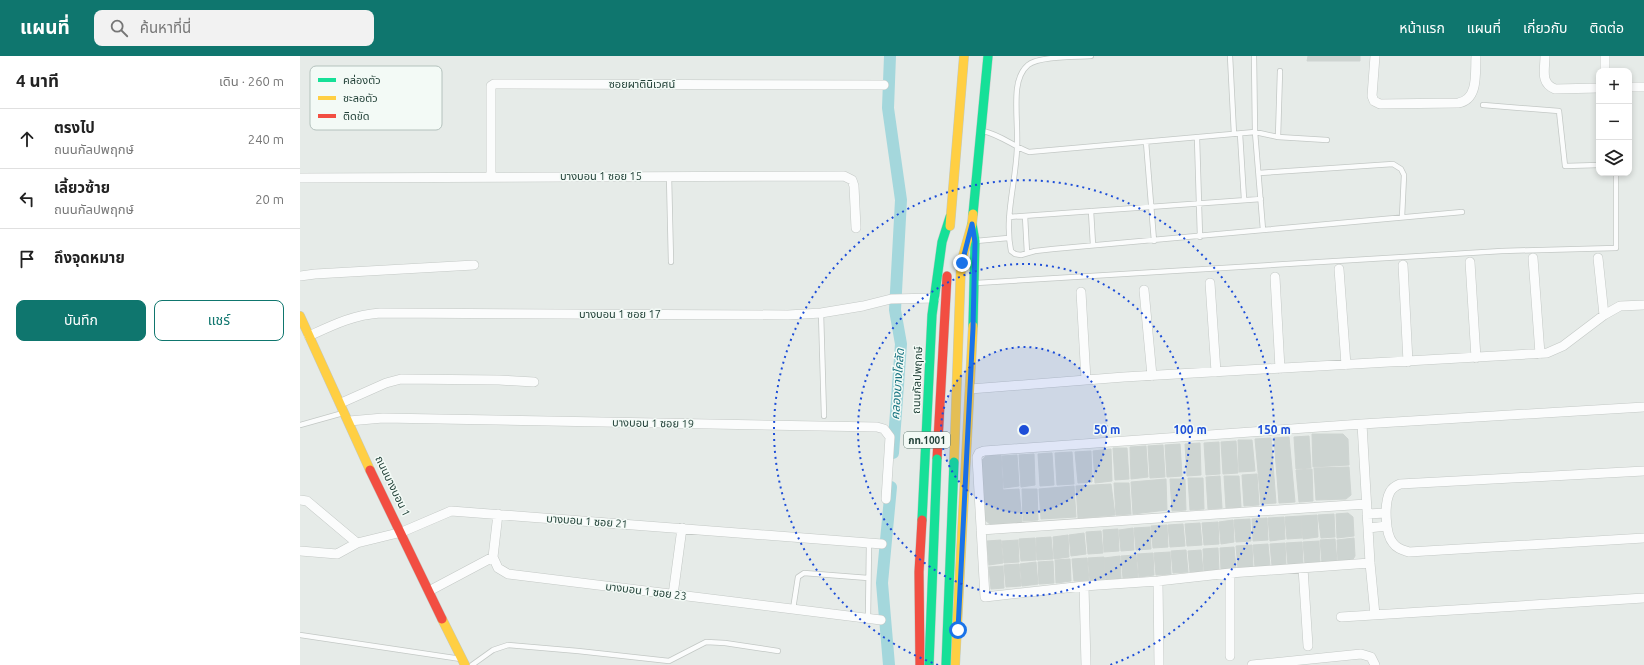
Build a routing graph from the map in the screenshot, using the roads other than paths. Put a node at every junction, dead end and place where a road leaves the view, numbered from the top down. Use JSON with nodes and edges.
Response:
{"nodes":[{"id":1,"x":964,"y":56,"type":"edge"},
{"id":2,"x":988,"y":56,"type":"edge"},
{"id":3,"x":1091,"y":56,"type":"edge"},
{"id":4,"x":1230,"y":56,"type":"edge"},
{"id":5,"x":1254,"y":56,"type":"edge"},
{"id":6,"x":1375,"y":56,"type":"edge"},
{"id":7,"x":1476,"y":56,"type":"edge"},
{"id":8,"x":1545,"y":56,"type":"edge"},
{"id":9,"x":1605,"y":56,"type":"edge"},
{"id":10,"x":1605,"y":68,"type":"edge"},
{"id":11,"x":1280,"y":72,"type":"dead end"},
{"id":12,"x":884,"y":85,"type":"dead end"},
{"id":13,"x":1644,"y":87,"type":"edge"},
{"id":14,"x":1596,"y":88,"type":"edge"},
{"id":15,"x":1632,"y":88,"type":"edge"},
{"id":16,"x":1482,"y":105,"type":"dead end"},
{"id":17,"x":980,"y":130,"type":"junction"},
{"id":18,"x":1255,"y":132,"type":"junction"},
{"id":19,"x":1234,"y":134,"type":"junction"},
{"id":20,"x":1240,"y":134,"type":"junction"},
{"id":21,"x":1197,"y":138,"type":"junction"},
{"id":22,"x":1278,"y":138,"type":"junction"},
{"id":23,"x":1327,"y":140,"type":"dead end"},
{"id":24,"x":1146,"y":142,"type":"junction"},
{"id":25,"x":1017,"y":148,"type":"junction"},
{"id":26,"x":1596,"y":165,"type":"edge"},
{"id":27,"x":1259,"y":173,"type":"junction"},
{"id":28,"x":491,"y":176,"type":"junction"},
{"id":29,"x":669,"y":176,"type":"junction"},
{"id":30,"x":1616,"y":176,"type":"edge"},
{"id":31,"x":300,"y":178,"type":"edge"},
{"id":32,"x":1244,"y":199,"type":"junction"},
{"id":33,"x":1260,"y":199,"type":"junction"},
{"id":34,"x":1198,"y":203,"type":"junction"},
{"id":35,"x":1151,"y":207,"type":"junction"},
{"id":36,"x":1091,"y":211,"type":"junction"},
{"id":37,"x":1462,"y":212,"type":"dead end"},
{"id":38,"x":1025,"y":216,"type":"junction"},
{"id":39,"x":950,"y":217,"type":"junction"},
{"id":40,"x":1010,"y":217,"type":"junction"},
{"id":41,"x":1402,"y":217,"type":"junction"},
{"id":42,"x":972,"y":224,"type":"junction"},
{"id":43,"x":856,"y":228,"type":"dead end"},
{"id":44,"x":1263,"y":230,"type":"junction"},
{"id":45,"x":1200,"y":237,"type":"junction"},
{"id":46,"x":1008,"y":238,"type":"junction"},
{"id":47,"x":1154,"y":241,"type":"junction"},
{"id":48,"x":975,"y":242,"type":"junction"},
{"id":49,"x":1093,"y":245,"type":"junction"},
{"id":50,"x":1027,"y":253,"type":"junction"},
{"id":51,"x":1533,"y":258,"type":"dead end"},
{"id":52,"x":1598,"y":258,"type":"dead end"},
{"id":53,"x":671,"y":262,"type":"dead end"},
{"id":54,"x":1470,"y":262,"type":"dead end"},
{"id":55,"x":474,"y":265,"type":"dead end"},
{"id":56,"x":1403,"y":265,"type":"dead end"},
{"id":57,"x":1339,"y":269,"type":"dead end"},
{"id":58,"x":300,"y":276,"type":"edge"},
{"id":59,"x":1275,"y":277,"type":"dead end"},
{"id":60,"x":975,"y":283,"type":"junction"},
{"id":61,"x":1210,"y":283,"type":"dead end"},
{"id":62,"x":1144,"y":290,"type":"dead end"},
{"id":63,"x":1081,"y":292,"type":"dead end"},
{"id":64,"x":935,"y":298,"type":"junction"},
{"id":65,"x":1644,"y":305,"type":"edge"},
{"id":66,"x":820,"y":313,"type":"junction"},
{"id":67,"x":1604,"y":315,"type":"junction"},
{"id":68,"x":300,"y":318,"type":"edge"},
{"id":69,"x":309,"y":336,"type":"junction"},
{"id":70,"x":1540,"y":354,"type":"junction"},
{"id":71,"x":1476,"y":358,"type":"junction"},
{"id":72,"x":1408,"y":362,"type":"junction"},
{"id":73,"x":1346,"y":365,"type":"junction"},
{"id":74,"x":1280,"y":369,"type":"junction"},
{"id":75,"x":1216,"y":372,"type":"junction"},
{"id":76,"x":1152,"y":376,"type":"junction"},
{"id":77,"x":1086,"y":380,"type":"junction"},
{"id":78,"x":534,"y":382,"type":"dead end"},
{"id":79,"x":970,"y":389,"type":"junction"},
{"id":80,"x":341,"y":403,"type":"junction"},
{"id":81,"x":1644,"y":407,"type":"edge"},
{"id":82,"x":824,"y":416,"type":"dead end"},
{"id":83,"x":347,"y":417,"type":"junction"},
{"id":84,"x":1362,"y":424,"type":"junction"},
{"id":85,"x":300,"y":425,"type":"edge"},
{"id":86,"x":1644,"y":472,"type":"edge"},
{"id":87,"x":886,"y":499,"type":"dead end"},
{"id":88,"x":300,"y":500,"type":"edge"},
{"id":89,"x":1366,"y":504,"type":"junction"},
{"id":90,"x":1386,"y":513,"type":"junction"},
{"id":91,"x":498,"y":514,"type":"junction"},
{"id":92,"x":1367,"y":514,"type":"junction"},
{"id":93,"x":1387,"y":526,"type":"junction"},
{"id":94,"x":682,"y":528,"type":"junction"},
{"id":95,"x":1368,"y":528,"type":"junction"},
{"id":96,"x":981,"y":530,"type":"junction"},
{"id":97,"x":402,"y":532,"type":"junction"},
{"id":98,"x":1644,"y":538,"type":"edge"},
{"id":99,"x":357,"y":543,"type":"junction"},
{"id":100,"x":869,"y":543,"type":"junction"},
{"id":101,"x":882,"y":544,"type":"dead end"},
{"id":102,"x":300,"y":551,"type":"edge"},
{"id":103,"x":493,"y":556,"type":"junction"},
{"id":104,"x":1370,"y":563,"type":"junction"},
{"id":105,"x":1303,"y":568,"type":"junction"},
{"id":106,"x":1230,"y":573,"type":"junction"},
{"id":107,"x":868,"y":578,"type":"junction"},
{"id":108,"x":1158,"y":581,"type":"junction"},
{"id":109,"x":1084,"y":586,"type":"junction"},
{"id":110,"x":429,"y":591,"type":"junction"},
{"id":111,"x":673,"y":595,"type":"junction"},
{"id":112,"x":1644,"y":598,"type":"edge"},
{"id":113,"x":793,"y":609,"type":"junction"},
{"id":114,"x":1375,"y":616,"type":"junction"},
{"id":115,"x":1341,"y":617,"type":"dead end"},
{"id":116,"x":868,"y":618,"type":"junction"},
{"id":117,"x":882,"y":620,"type":"dead end"},
{"id":118,"x":919,"y":633,"type":"junction"},
{"id":119,"x":300,"y":635,"type":"edge"},
{"id":120,"x":958,"y":635,"type":"junction"},
{"id":121,"x":1308,"y":646,"type":"dead end"},
{"id":122,"x":778,"y":651,"type":"dead end"},
{"id":123,"x":1230,"y":656,"type":"dead end"},
{"id":124,"x":464,"y":662,"type":"edge"},
{"id":125,"x":1287,"y":663,"type":"edge"},
{"id":126,"x":472,"y":665,"type":"edge"},
{"id":127,"x":920,"y":665,"type":"edge"},
{"id":128,"x":929,"y":665,"type":"edge"},
{"id":129,"x":946,"y":665,"type":"edge"},
{"id":130,"x":956,"y":665,"type":"edge"},
{"id":131,"x":1086,"y":665,"type":"edge"},
{"id":132,"x":1159,"y":665,"type":"edge"},
{"id":133,"x":1252,"y":665,"type":"edge"},
{"id":134,"x":1375,"y":665,"type":"edge"}],
"edges":[{"from":1,"to":39,"type":"main road","name":"ถนนกัลปพฤกษ์","number":"กท.1001"},
{"from":2,"to":17,"type":"main road","number":"กท.1001"},
{"from":3,"to":25,"type":"lane"},
{"from":4,"to":19,"type":"lane"},
{"from":5,"to":18,"type":"lane"},
{"from":6,"to":7,"type":"street"},
{"from":8,"to":14,"type":"street"},
{"from":9,"to":10,"type":"street"},
{"from":11,"to":22,"type":"lane"},
{"from":12,"to":28,"type":"street","name":"ซอยผาตินิเวศน์"},
{"from":13,"to":15,"type":"street"},
{"from":16,"to":26,"type":"lane"},
{"from":17,"to":25,"type":"lane"},
{"from":17,"to":42,"type":"main road","number":"กท.1001"},
{"from":18,"to":20,"type":"lane"},
{"from":18,"to":22,"type":"lane"},
{"from":18,"to":27,"type":"lane"},
{"from":19,"to":20,"type":"lane"},
{"from":19,"to":21,"type":"lane"},
{"from":20,"to":32,"type":"lane"},
{"from":21,"to":24,"type":"lane"},
{"from":21,"to":34,"type":"lane"},
{"from":22,"to":23,"type":"lane"},
{"from":24,"to":25,"type":"lane"},
{"from":24,"to":35,"type":"lane"},
{"from":25,"to":40,"type":"lane"},
{"from":27,"to":33,"type":"lane"},
{"from":27,"to":41,"type":"lane"},
{"from":28,"to":29,"type":"street","name":"บางบอน 1 ซอย 15"},
{"from":28,"to":31,"type":"street","name":"บางบอน 1 ซอย 15"},
{"from":29,"to":43,"type":"street","name":"บางบอน 1 ซอย 15"},
{"from":29,"to":53,"type":"lane"},
{"from":30,"to":60,"type":"lane"},
{"from":32,"to":33,"type":"lane"},
{"from":32,"to":34,"type":"lane"},
{"from":33,"to":44,"type":"lane"},
{"from":34,"to":35,"type":"lane"},
{"from":34,"to":45,"type":"lane"},
{"from":35,"to":36,"type":"lane"},
{"from":35,"to":47,"type":"lane"},
{"from":36,"to":38,"type":"lane"},
{"from":36,"to":49,"type":"lane"},
{"from":37,"to":41,"type":"lane"},
{"from":38,"to":40,"type":"lane"},
{"from":38,"to":50,"type":"lane"},
{"from":39,"to":64,"type":"main road","name":"ถนนกัลปพฤกษ์","number":"กท.1001"},
{"from":39,"to":128,"type":"main road","name":"ถนนกัลปพฤกษ์","number":"กท.1001","bridge":true},
{"from":40,"to":46,"type":"lane"},
{"from":41,"to":44,"type":"lane"},
{"from":42,"to":48,"type":"main road","number":"กท.1001"},
{"from":42,"to":129,"type":"main road","number":"กท.1001","bridge":true},
{"from":44,"to":45,"type":"lane"},
{"from":45,"to":47,"type":"lane"},
{"from":46,"to":48,"type":"lane"},
{"from":46,"to":50,"type":"lane"},
{"from":47,"to":49,"type":"lane"},
{"from":48,"to":60,"type":"main road","number":"กท.1001"},
{"from":49,"to":50,"type":"lane"},
{"from":51,"to":70,"type":"street"},
{"from":52,"to":67,"type":"street"},
{"from":54,"to":71,"type":"street"},
{"from":55,"to":58,"type":"street"},
{"from":56,"to":72,"type":"street"},
{"from":57,"to":73,"type":"street"},
{"from":59,"to":74,"type":"street"},
{"from":60,"to":79,"type":"main road","number":"กท.1001"},
{"from":61,"to":75,"type":"street"},
{"from":62,"to":76,"type":"street"},
{"from":63,"to":77,"type":"street"},
{"from":64,"to":66,"type":"street","name":"บางบอน 1 ซอย 17"},
{"from":64,"to":118,"type":"main road","name":"ถนนกัลปพฤกษ์","number":"กท.1001"},
{"from":65,"to":67,"type":"street"},
{"from":66,"to":69,"type":"street","name":"บางบอน 1 ซอย 17"},
{"from":66,"to":82,"type":"lane"},
{"from":67,"to":70,"type":"street"},
{"from":68,"to":69,"type":"main road","name":"ถนนบางบอน 1"},
{"from":69,"to":80,"type":"main road","name":"ถนนบางบอน 1"},
{"from":70,"to":71,"type":"street"},
{"from":71,"to":72,"type":"street"},
{"from":72,"to":73,"type":"street"},
{"from":73,"to":74,"type":"street"},
{"from":74,"to":75,"type":"street"},
{"from":75,"to":76,"type":"street"},
{"from":76,"to":77,"type":"street"},
{"from":77,"to":79,"type":"street"},
{"from":78,"to":80,"type":"street"},
{"from":79,"to":120,"type":"main road","number":"กท.1001"},
{"from":80,"to":83,"type":"main road","name":"ถนนบางบอน 1"},
{"from":81,"to":84,"type":"street"},
{"from":83,"to":85,"type":"lane"},
{"from":83,"to":87,"type":"street","name":"บางบอน 1 ซอย 19"},
{"from":83,"to":97,"type":"main road","name":"ถนนบางบอน 1"},
{"from":84,"to":89,"type":"street"},
{"from":84,"to":96,"type":"street"},
{"from":86,"to":90,"type":"street"},
{"from":88,"to":99,"type":"street"},
{"from":89,"to":92,"type":"street"},
{"from":89,"to":96,"type":"street"},
{"from":90,"to":92,"type":"street"},
{"from":90,"to":93,"type":"street"},
{"from":91,"to":94,"type":"street","name":"บางบอน 1 ซอย 21"},
{"from":91,"to":97,"type":"street","name":"บางบอน 1 ซอย 21"},
{"from":91,"to":103,"type":"street"},
{"from":92,"to":95,"type":"street"},
{"from":93,"to":95,"type":"street"},
{"from":93,"to":98,"type":"street"},
{"from":94,"to":100,"type":"street","name":"บางบอน 1 ซอย 21"},
{"from":94,"to":111,"type":"street"},
{"from":95,"to":104,"type":"street"},
{"from":96,"to":109,"type":"street"},
{"from":97,"to":99,"type":"street","name":"บางบอน 1 ซอย 21"},
{"from":97,"to":110,"type":"main road","name":"ถนนบางบอน 1"},
{"from":99,"to":102,"type":"street","name":"บางบอน 1 ซอย 21"},
{"from":100,"to":101,"type":"street","name":"บางบอน 1 ซอย 21"},
{"from":100,"to":107,"type":"lane"},
{"from":103,"to":110,"type":"street"},
{"from":103,"to":111,"type":"street","name":"บางบอน 1 ซอย 23"},
{"from":104,"to":105,"type":"street"},
{"from":104,"to":114,"type":"street"},
{"from":105,"to":106,"type":"street"},
{"from":105,"to":121,"type":"street"},
{"from":106,"to":108,"type":"street"},
{"from":106,"to":123,"type":"street"},
{"from":107,"to":113,"type":"lane"},
{"from":107,"to":116,"type":"lane"},
{"from":108,"to":109,"type":"street"},
{"from":108,"to":132,"type":"street"},
{"from":109,"to":131,"type":"street"},
{"from":110,"to":124,"type":"main road","name":"ถนนบางบอน 1"},
{"from":111,"to":113,"type":"street","name":"บางบอน 1 ซอย 23"},
{"from":112,"to":114,"type":"street"},
{"from":113,"to":116,"type":"street","name":"บางบอน 1 ซอย 23"},
{"from":114,"to":115,"type":"street"},
{"from":116,"to":117,"type":"street","name":"บางบอน 1 ซอย 23"},
{"from":118,"to":120,"type":"main road"},
{"from":118,"to":127,"type":"main road","name":"ถนนกัลปพฤกษ์","number":"กท.1001"},
{"from":119,"to":124,"type":"lane"},
{"from":120,"to":130,"type":"main road","number":"กท.1001"},
{"from":122,"to":126,"type":"lane"},
{"from":125,"to":133,"type":"street"},
{"from":125,"to":134,"type":"street"}]}
